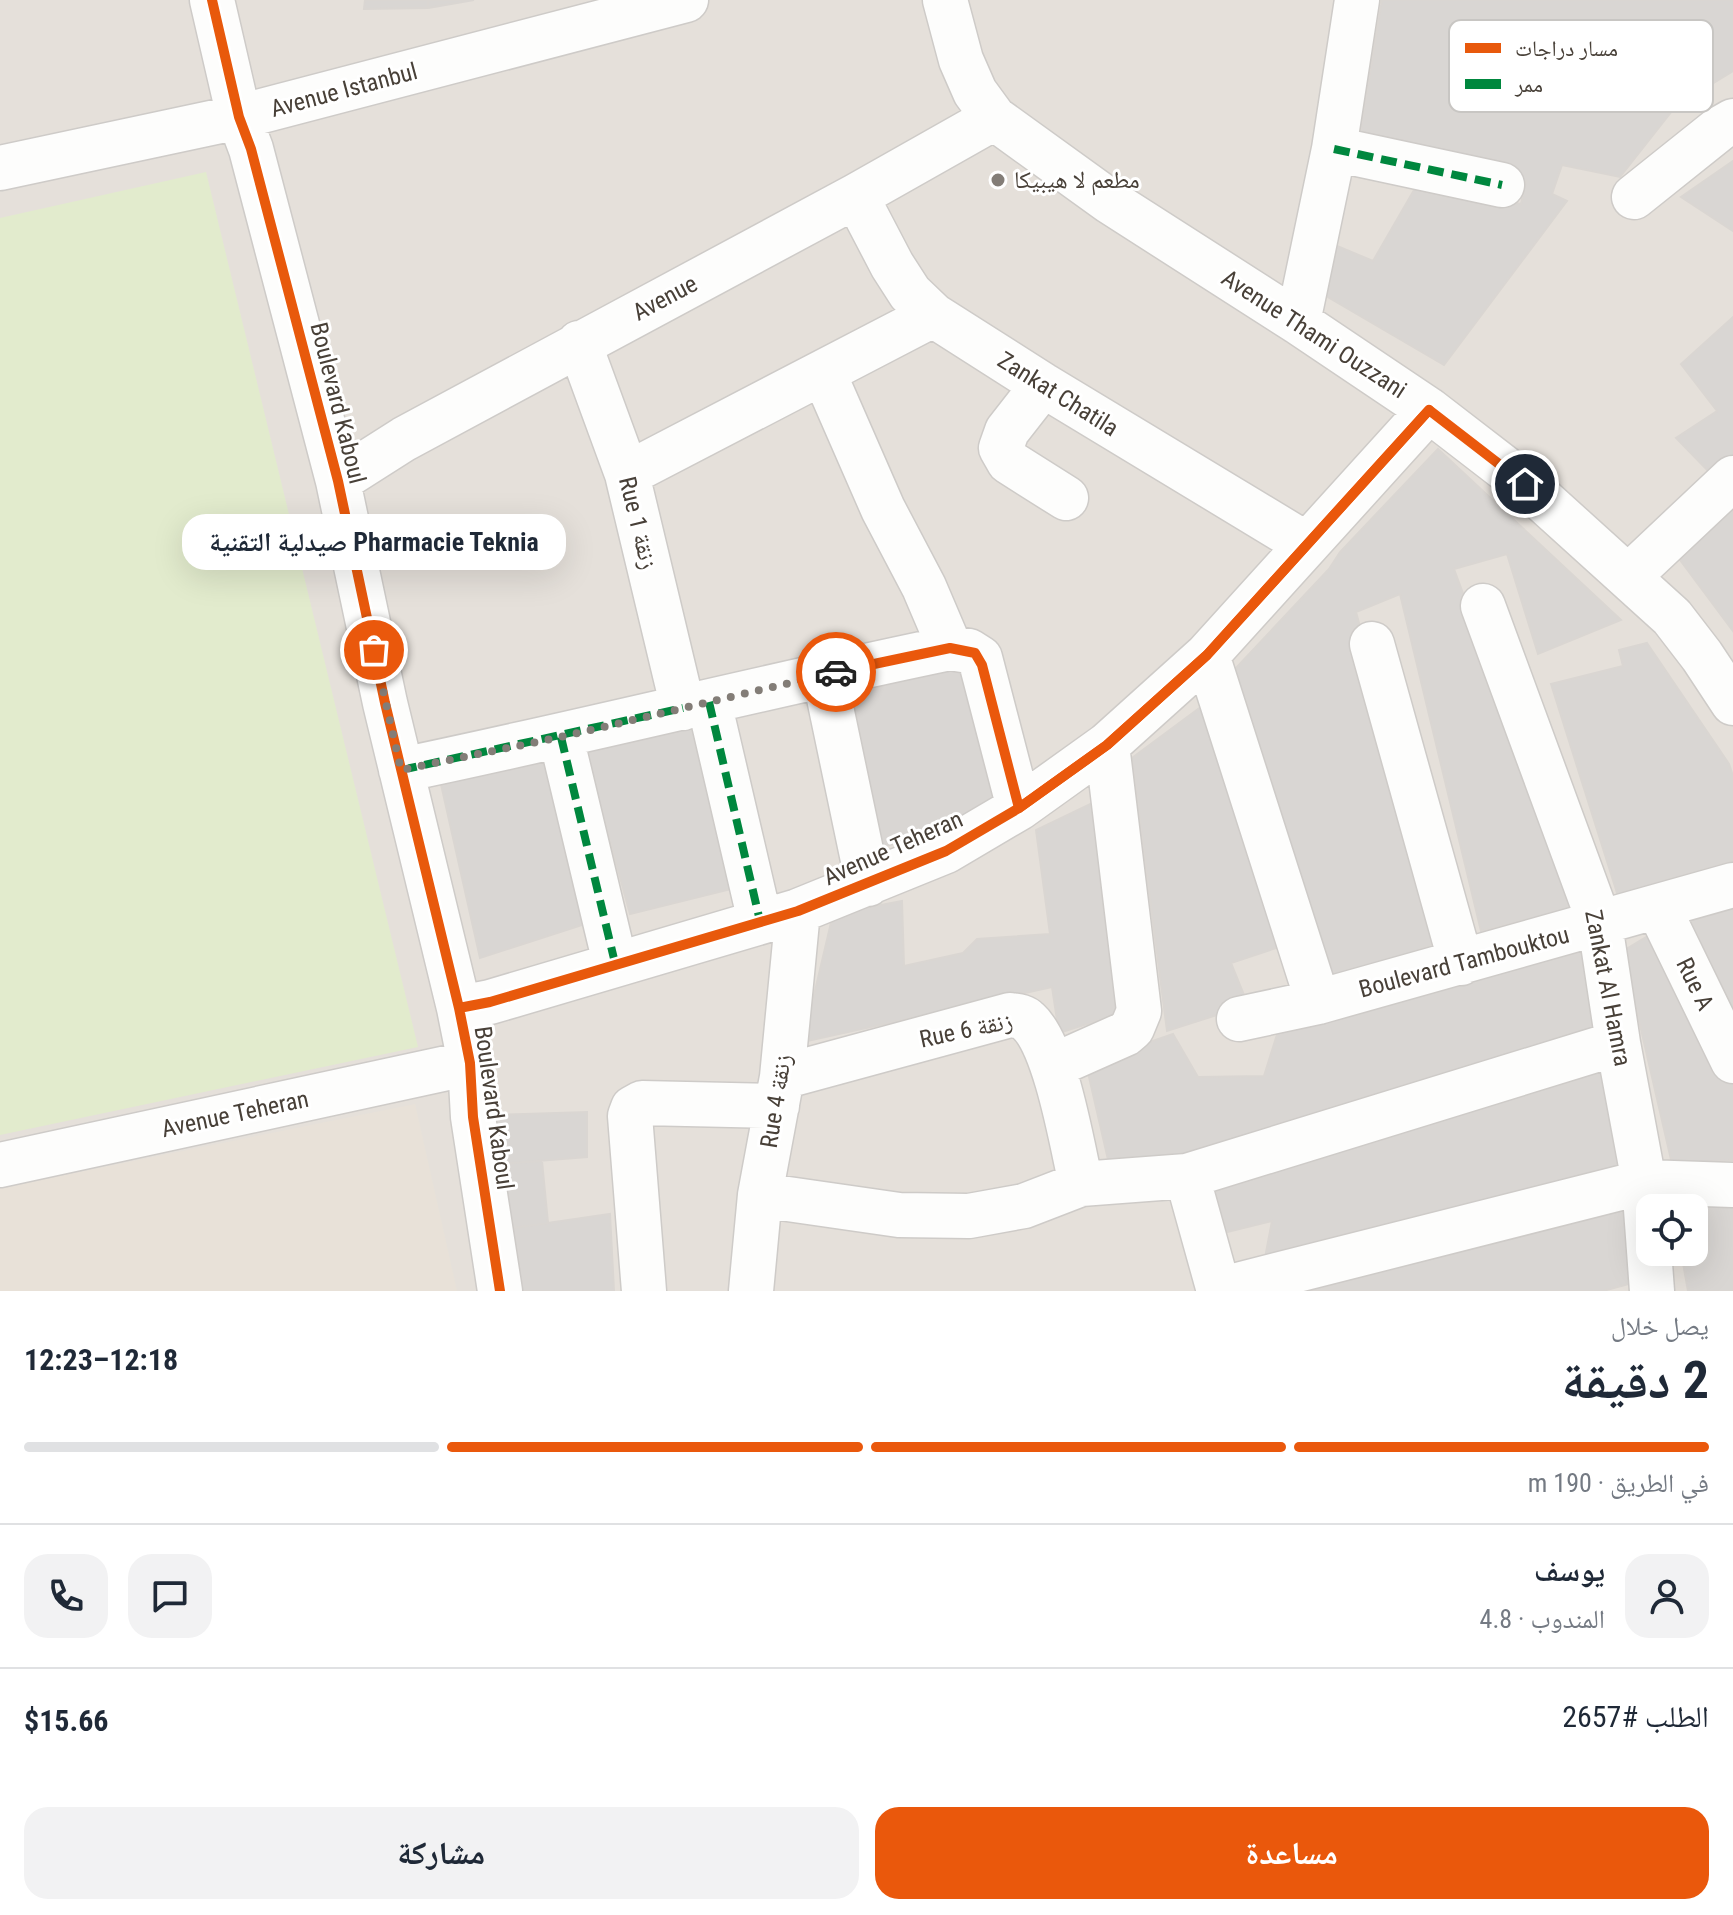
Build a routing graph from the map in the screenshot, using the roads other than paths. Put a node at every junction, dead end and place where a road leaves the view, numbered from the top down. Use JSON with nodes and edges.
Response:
{"nodes":[{"id":1,"x":212,"y":0,"type":"edge"},
{"id":2,"x":686,"y":0,"type":"edge"},
{"id":3,"x":945,"y":0,"type":"edge"},
{"id":4,"x":1357,"y":0,"type":"edge"},
{"id":5,"x":239,"y":117,"type":"junction"},
{"id":6,"x":994,"y":118,"type":"junction"},
{"id":7,"x":1733,"y":121,"type":"edge"},
{"id":8,"x":1334,"y":149,"type":"junction"},
{"id":9,"x":0,"y":168,"type":"edge"},
{"id":10,"x":1502,"y":185,"type":"dead end"},
{"id":11,"x":856,"y":196,"type":"junction"},
{"id":12,"x":1634,"y":197,"type":"dead end"},
{"id":13,"x":933,"y":315,"type":"junction"},
{"id":14,"x":1298,"y":322,"type":"junction"},
{"id":15,"x":579,"y":343,"type":"junction"},
{"id":16,"x":824,"y":374,"type":"junction"},
{"id":17,"x":1043,"y":385,"type":"junction"},
{"id":18,"x":1429,"y":410,"type":"junction"},
{"id":19,"x":627,"y":474,"type":"junction"},
{"id":20,"x":1733,"y":478,"type":"edge"},
{"id":21,"x":338,"y":481,"type":"junction"},
{"id":22,"x":1066,"y":498,"type":"dead end"},
{"id":23,"x":1306,"y":544,"type":"junction"},
{"id":24,"x":1629,"y":576,"type":"junction"},
{"id":25,"x":1483,"y":606,"type":"dead end"},
{"id":26,"x":1372,"y":644,"type":"dead end"},
{"id":27,"x":1207,"y":655,"type":"junction"},
{"id":28,"x":966,"y":657,"type":"junction"},
{"id":29,"x":824,"y":674,"type":"junction"},
{"id":30,"x":1731,"y":696,"type":"edge"},
{"id":31,"x":696,"y":705,"type":"junction"},
{"id":32,"x":561,"y":737,"type":"junction"},
{"id":33,"x":1107,"y":745,"type":"junction"},
{"id":34,"x":401,"y":770,"type":"junction"},
{"id":35,"x":1019,"y":808,"type":"junction"},
{"id":36,"x":868,"y":884,"type":"junction"},
{"id":37,"x":1733,"y":885,"type":"edge"},
{"id":38,"x":1658,"y":907,"type":"junction"},
{"id":39,"x":779,"y":916,"type":"junction"},
{"id":40,"x":1600,"y":924,"type":"junction"},
{"id":41,"x":615,"y":963,"type":"junction"},
{"id":42,"x":1461,"y":963,"type":"junction"},
{"id":43,"x":1318,"y":1002,"type":"junction"},
{"id":44,"x":459,"y":1008,"type":"junction"},
{"id":45,"x":1239,"y":1019,"type":"dead end"},
{"id":46,"x":1618,"y":1043,"type":"junction"},
{"id":47,"x":1733,"y":1061,"type":"edge"},
{"id":48,"x":470,"y":1063,"type":"junction"},
{"id":49,"x":1053,"y":1066,"type":"junction"},
{"id":50,"x":780,"y":1092,"type":"junction"},
{"id":51,"x":0,"y":1165,"type":"edge"},
{"id":52,"x":1187,"y":1176,"type":"junction"},
{"id":53,"x":1644,"y":1182,"type":"junction"},
{"id":54,"x":1081,"y":1184,"type":"junction"},
{"id":55,"x":1733,"y":1185,"type":"edge"},
{"id":56,"x":760,"y":1195,"type":"junction"},
{"id":57,"x":1219,"y":1290,"type":"edge"},
{"id":58,"x":500,"y":1291,"type":"edge"},
{"id":59,"x":644,"y":1291,"type":"edge"},
{"id":60,"x":751,"y":1291,"type":"edge"},
{"id":61,"x":1652,"y":1291,"type":"edge"}],
"edges":[{"from":1,"to":5,"type":"street","name":"Boulevard Kaboul"},
{"from":2,"to":5,"type":"street","name":"Avenue Istanbul"},
{"from":3,"to":6,"type":"street","name":"Avenue Thami Ouzzani"},
{"from":4,"to":8,"type":"street"},
{"from":5,"to":9,"type":"street","name":"Avenue Istanbul"},
{"from":5,"to":21,"type":"street","name":"Boulevard Kaboul"},
{"from":6,"to":11,"type":"street","name":"Avenue"},
{"from":6,"to":14,"type":"street","name":"Avenue Thami Ouzzani"},
{"from":7,"to":12,"type":"street"},
{"from":8,"to":10,"type":"street"},
{"from":8,"to":14,"type":"street"},
{"from":11,"to":13,"type":"street","name":"Zankat Chatila"},
{"from":11,"to":15,"type":"street","name":"Avenue"},
{"from":13,"to":16,"type":"street"},
{"from":13,"to":17,"type":"street","name":"Zankat Chatila"},
{"from":14,"to":18,"type":"street","name":"Avenue Thami Ouzzani"},
{"from":15,"to":19,"type":"street","name":"Rue 1 زنقة"},
{"from":15,"to":21,"type":"street","name":"Avenue"},
{"from":16,"to":19,"type":"street"},
{"from":16,"to":28,"type":"street"},
{"from":17,"to":22,"type":"street"},
{"from":17,"to":23,"type":"street","name":"Zankat Chatila"},
{"from":18,"to":23,"type":"street","name":"Avenue Teheran"},
{"from":18,"to":24,"type":"street","name":"Avenue Thami Ouzzani"},
{"from":19,"to":31,"type":"street","name":"Rue 1 زنقة"},
{"from":20,"to":24,"type":"street"},
{"from":21,"to":34,"type":"street","name":"Boulevard Kaboul"},
{"from":23,"to":27,"type":"street","name":"Avenue Teheran"},
{"from":24,"to":30,"type":"street","name":"Avenue Thami Ouzzani"},
{"from":25,"to":40,"type":"street","name":"Zankat Al Hamra"},
{"from":26,"to":42,"type":"street"},
{"from":27,"to":33,"type":"street","name":"Avenue Teheran"},
{"from":27,"to":43,"type":"street"},
{"from":28,"to":29,"type":"street"},
{"from":28,"to":35,"type":"street"},
{"from":29,"to":31,"type":"street"},
{"from":29,"to":36,"type":"street"},
{"from":31,"to":32,"type":"street"},
{"from":31,"to":39,"type":"street","name":"Rue 1 زنقة"},
{"from":32,"to":34,"type":"street"},
{"from":32,"to":41,"type":"street"},
{"from":33,"to":35,"type":"street","name":"Avenue Teheran"},
{"from":33,"to":49,"type":"street"},
{"from":34,"to":44,"type":"street","name":"Boulevard Kaboul"},
{"from":35,"to":36,"type":"street","name":"Avenue Teheran"},
{"from":36,"to":39,"type":"street","name":"Avenue Teheran"},
{"from":37,"to":38,"type":"street","name":"Boulevard Tambouktou"},
{"from":38,"to":40,"type":"street","name":"Boulevard Tambouktou"},
{"from":38,"to":47,"type":"street","name":"Rue A"},
{"from":39,"to":41,"type":"street","name":"Avenue Teheran"},
{"from":39,"to":50,"type":"street","name":"Rue 4 زنقة"},
{"from":40,"to":42,"type":"street","name":"Boulevard Tambouktou"},
{"from":40,"to":46,"type":"street","name":"Zankat Al Hamra"},
{"from":41,"to":44,"type":"street","name":"Avenue Teheran"},
{"from":42,"to":43,"type":"street","name":"Boulevard Tambouktou"},
{"from":43,"to":45,"type":"street","name":"Boulevard Tambouktou"},
{"from":44,"to":48,"type":"street","name":"Boulevard Kaboul"},
{"from":46,"to":52,"type":"street"},
{"from":46,"to":53,"type":"street","name":"Zankat Al Hamra"},
{"from":48,"to":51,"type":"street","name":"Avenue Teheran"},
{"from":48,"to":58,"type":"street","name":"Boulevard Kaboul"},
{"from":49,"to":50,"type":"street","name":"Rue 6 زنقة"},
{"from":49,"to":54,"type":"street","name":"Rue 6 زنقة"},
{"from":50,"to":56,"type":"street","name":"Rue 4 زنقة"},
{"from":50,"to":59,"type":"street","name":"Rue 6 زنقة"},
{"from":52,"to":54,"type":"street"},
{"from":52,"to":57,"type":"street"},
{"from":53,"to":55,"type":"street"},
{"from":53,"to":57,"type":"street"},
{"from":53,"to":61,"type":"street","name":"Zankat Al Hamra"},
{"from":54,"to":56,"type":"street"},
{"from":56,"to":60,"type":"street","name":"Rue 4 زنقة"}]}
